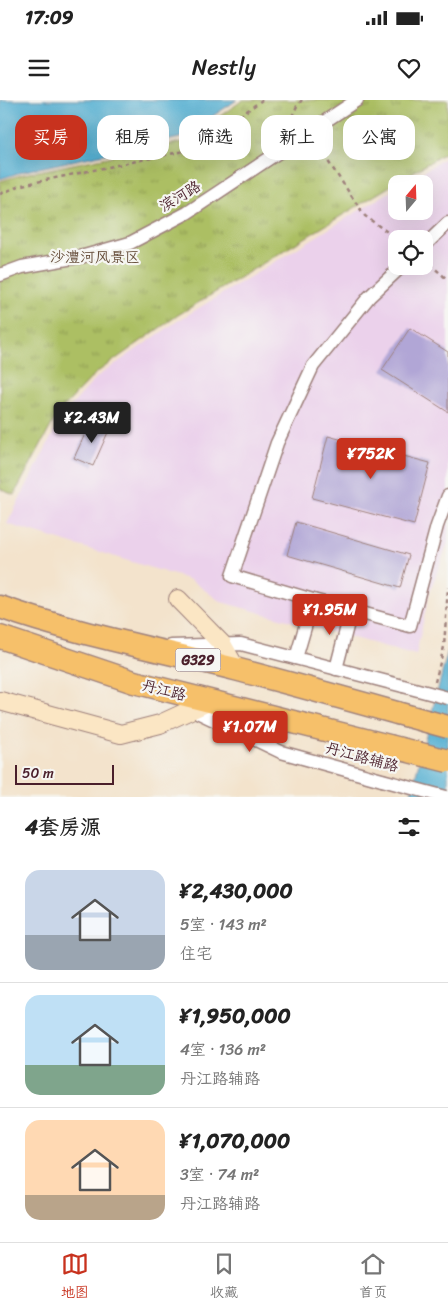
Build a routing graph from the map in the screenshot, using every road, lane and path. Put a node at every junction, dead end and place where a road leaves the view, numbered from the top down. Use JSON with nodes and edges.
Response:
{"nodes":[{"id":1,"x":262,"y":100,"type":"edge"},
{"id":2,"x":302,"y":100,"type":"edge"},
{"id":3,"x":357,"y":100,"type":"edge"},
{"id":4,"x":293,"y":115,"type":"edge"},
{"id":5,"x":333,"y":116,"type":"edge"},
{"id":6,"x":266,"y":160,"type":"edge"},
{"id":7,"x":328,"y":160,"type":"edge"},
{"id":8,"x":0,"y":194,"type":"edge"},
{"id":9,"x":448,"y":223,"type":"edge"},
{"id":10,"x":388,"y":233,"type":"edge"},
{"id":11,"x":433,"y":237,"type":"edge"},
{"id":12,"x":433,"y":266,"type":"edge"},
{"id":13,"x":0,"y":275,"type":"edge"},
{"id":14,"x":393,"y":275,"type":"edge"},
{"id":15,"x":448,"y":280,"type":"edge"},
{"id":16,"x":448,"y":496,"type":"edge"},
{"id":17,"x":178,"y":599,"type":"dead end"},
{"id":18,"x":313,"y":600,"type":"junction"},
{"id":19,"x":0,"y":607,"type":"edge"},
{"id":20,"x":352,"y":611,"type":"junction"},
{"id":21,"x":0,"y":637,"type":"edge"},
{"id":22,"x":222,"y":644,"type":"junction"},
{"id":23,"x":143,"y":647,"type":"junction"},
{"id":24,"x":296,"y":658,"type":"junction"},
{"id":25,"x":236,"y":669,"type":"junction"},
{"id":26,"x":336,"y":669,"type":"junction"},
{"id":27,"x":448,"y":698,"type":"edge"},
{"id":28,"x":0,"y":701,"type":"edge"},
{"id":29,"x":201,"y":705,"type":"junction"},
{"id":30,"x":448,"y":727,"type":"edge"},
{"id":31,"x":448,"y":761,"type":"edge"},
{"id":32,"x":446,"y":797,"type":"edge"}],
"edges":[{"from":1,"to":8,"type":"path"},
{"from":2,"to":4,"type":"path"},
{"from":3,"to":5,"type":"street","name":"滨河路"},
{"from":6,"to":13,"type":"street","name":"滨河路"},
{"from":7,"to":10,"type":"path"},
{"from":9,"to":11,"type":"street"},
{"from":12,"to":15,"type":"path"},
{"from":14,"to":18,"type":"street"},
{"from":16,"to":20,"type":"street"},
{"from":17,"to":22,"type":"street"},
{"from":18,"to":20,"type":"street"},
{"from":18,"to":24,"type":"street"},
{"from":19,"to":23,"type":"highway","number":"G329"},
{"from":20,"to":26,"type":"street"},
{"from":21,"to":29,"type":"highway","name":"丹江路","number":"G329"},
{"from":22,"to":23,"type":"street"},
{"from":22,"to":24,"type":"street"},
{"from":22,"to":25,"type":"street"},
{"from":23,"to":25,"type":"highway","number":"G329"},
{"from":24,"to":26,"type":"street"},
{"from":25,"to":30,"type":"highway","number":"G329","bridge":true},
{"from":26,"to":27,"type":"street","bridge":true},
{"from":28,"to":29,"type":"street"},
{"from":29,"to":31,"type":"highway","name":"丹江路","number":"G329","bridge":true},
{"from":29,"to":32,"type":"street","name":"丹江路辅路","bridge":true}]}
